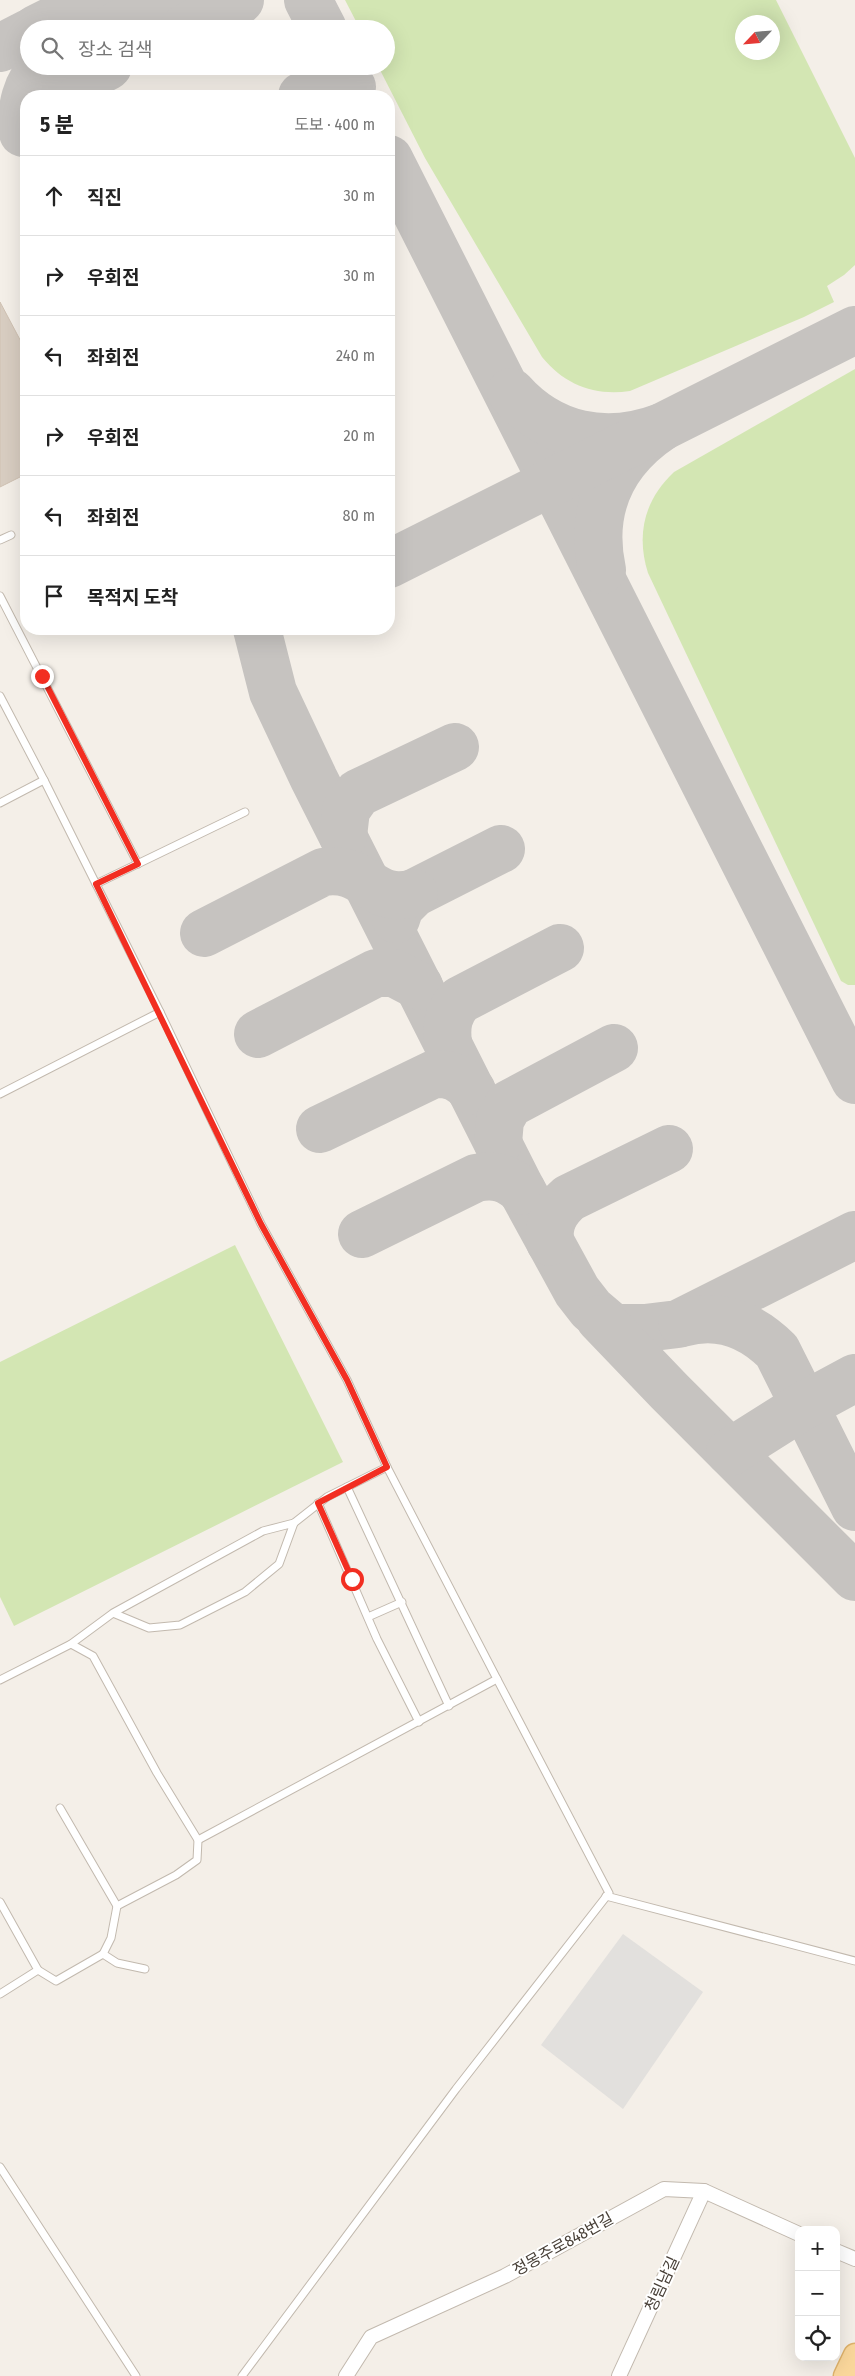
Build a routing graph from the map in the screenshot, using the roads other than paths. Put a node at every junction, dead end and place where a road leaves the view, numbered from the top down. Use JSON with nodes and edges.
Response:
{"nodes":[{"id":1,"x":11,"y":535,"type":"dead end"},
{"id":2,"x":0,"y":540,"type":"edge"},
{"id":3,"x":0,"y":596,"type":"edge"},
{"id":4,"x":20,"y":635,"type":"edge"},
{"id":5,"x":20,"y":635,"type":"edge"},
{"id":6,"x":0,"y":696,"type":"edge"},
{"id":7,"x":44,"y":780,"type":"junction"},
{"id":8,"x":0,"y":802,"type":"edge"},
{"id":9,"x":245,"y":812,"type":"dead end"},
{"id":10,"x":138,"y":864,"type":"junction"},
{"id":11,"x":96,"y":884,"type":"junction"},
{"id":12,"x":160,"y":1012,"type":"junction"},
{"id":13,"x":0,"y":1094,"type":"edge"},
{"id":14,"x":387,"y":1467,"type":"junction"},
{"id":15,"x":347,"y":1487,"type":"junction"},
{"id":16,"x":318,"y":1503,"type":"junction"},
{"id":17,"x":294,"y":1523,"type":"junction"},
{"id":18,"x":402,"y":1602,"type":"junction"},
{"id":19,"x":113,"y":1612,"type":"junction"},
{"id":20,"x":368,"y":1617,"type":"junction"},
{"id":21,"x":70,"y":1644,"type":"junction"},
{"id":22,"x":496,"y":1679,"type":"junction"},
{"id":23,"x":0,"y":1680,"type":"edge"},
{"id":24,"x":449,"y":1706,"type":"junction"},
{"id":25,"x":419,"y":1722,"type":"junction"},
{"id":26,"x":60,"y":1808,"type":"dead end"},
{"id":27,"x":198,"y":1840,"type":"junction"},
{"id":28,"x":606,"y":1896,"type":"junction"},
{"id":29,"x":0,"y":1902,"type":"edge"},
{"id":30,"x":117,"y":1906,"type":"junction"},
{"id":31,"x":103,"y":1954,"type":"junction"},
{"id":32,"x":855,"y":1961,"type":"edge"},
{"id":33,"x":145,"y":1969,"type":"dead end"},
{"id":34,"x":38,"y":1970,"type":"junction"},
{"id":35,"x":0,"y":1994,"type":"edge"},
{"id":36,"x":0,"y":2167,"type":"edge"},
{"id":37,"x":704,"y":2191,"type":"junction"},
{"id":38,"x":795,"y":2232,"type":"edge"},
{"id":39,"x":840,"y":2253,"type":"edge"},
{"id":40,"x":855,"y":2259,"type":"edge"},
{"id":41,"x":855,"y":2355,"type":"edge"},
{"id":42,"x":136,"y":2376,"type":"edge"},
{"id":43,"x":242,"y":2376,"type":"edge"},
{"id":44,"x":346,"y":2376,"type":"edge"},
{"id":45,"x":619,"y":2376,"type":"edge"},
{"id":46,"x":845,"y":2376,"type":"edge"}],
"edges":[{"from":1,"to":2,"type":"lane"},
{"from":3,"to":5,"type":"lane"},
{"from":4,"to":10,"type":"lane"},
{"from":6,"to":7,"type":"lane"},
{"from":7,"to":8,"type":"lane"},
{"from":7,"to":11,"type":"lane"},
{"from":9,"to":10,"type":"lane"},
{"from":10,"to":11,"type":"lane"},
{"from":11,"to":12,"type":"lane"},
{"from":12,"to":13,"type":"lane"},
{"from":12,"to":14,"type":"lane"},
{"from":14,"to":15,"type":"lane"},
{"from":14,"to":22,"type":"lane"},
{"from":15,"to":16,"type":"lane"},
{"from":15,"to":18,"type":"lane"},
{"from":16,"to":17,"type":"lane"},
{"from":16,"to":20,"type":"lane"},
{"from":17,"to":19,"type":"lane"},
{"from":17,"to":19,"type":"lane"},
{"from":18,"to":20,"type":"lane"},
{"from":18,"to":24,"type":"lane"},
{"from":19,"to":21,"type":"lane"},
{"from":20,"to":25,"type":"lane"},
{"from":21,"to":23,"type":"lane"},
{"from":21,"to":27,"type":"lane"},
{"from":22,"to":24,"type":"lane"},
{"from":22,"to":28,"type":"lane"},
{"from":24,"to":25,"type":"lane"},
{"from":25,"to":27,"type":"lane"},
{"from":26,"to":30,"type":"lane"},
{"from":27,"to":30,"type":"lane"},
{"from":28,"to":32,"type":"lane"},
{"from":28,"to":43,"type":"lane"},
{"from":29,"to":34,"type":"lane"},
{"from":30,"to":31,"type":"lane"},
{"from":31,"to":33,"type":"lane"},
{"from":31,"to":34,"type":"lane"},
{"from":34,"to":35,"type":"lane"},
{"from":36,"to":42,"type":"lane"},
{"from":37,"to":38,"type":"street","name":"정몽주로848번길"},
{"from":37,"to":44,"type":"street","name":"정몽주로848번길"},
{"from":37,"to":45,"type":"street","name":"청림남길"},
{"from":39,"to":40,"type":"street"},
{"from":41,"to":46,"type":"main road"}]}
